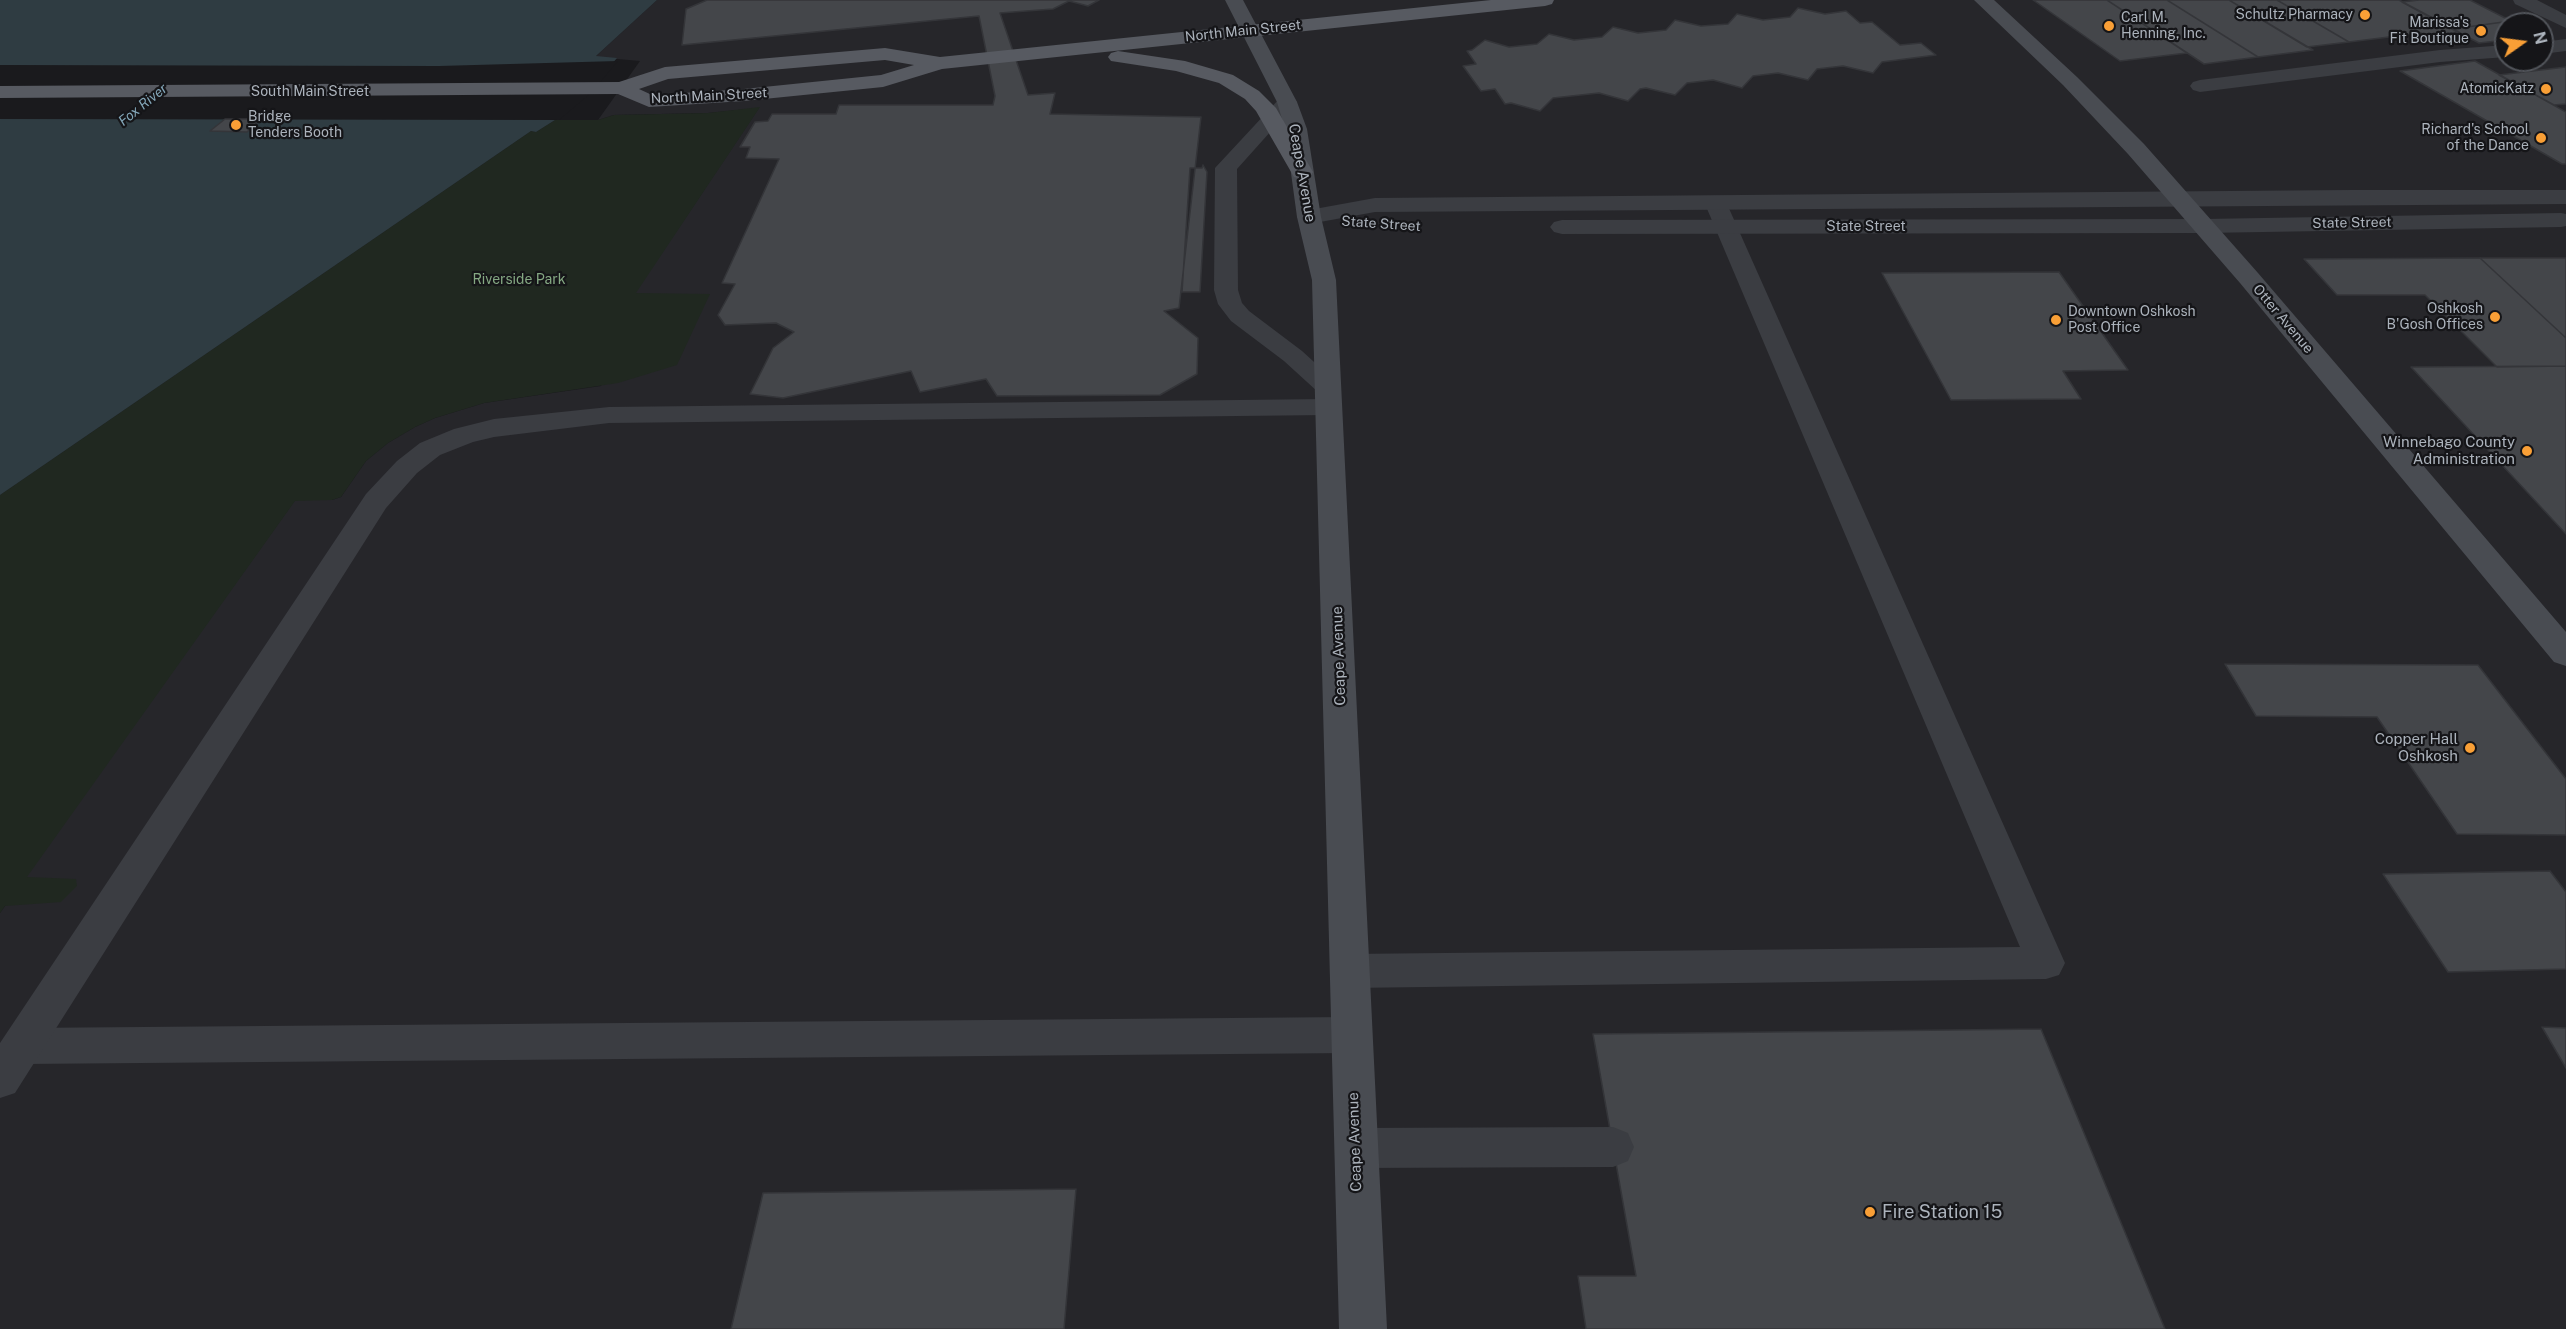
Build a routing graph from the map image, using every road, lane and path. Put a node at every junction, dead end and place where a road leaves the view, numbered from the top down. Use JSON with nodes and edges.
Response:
{"nodes":[{"id":1,"x":1234,"y":0,"type":"edge"},
{"id":2,"x":1545,"y":0,"type":"edge"},
{"id":3,"x":1983,"y":0,"type":"edge"},
{"id":4,"x":2522,"y":0,"type":"edge"},
{"id":5,"x":2566,"y":22,"type":"edge"},
{"id":6,"x":1251,"y":30,"type":"junction"},
{"id":7,"x":1072,"y":50,"type":"junction"},
{"id":8,"x":2494,"y":52,"type":"edge"},
{"id":9,"x":940,"y":63,"type":"junction"},
{"id":10,"x":2200,"y":86,"type":"dead end"},
{"id":11,"x":621,"y":88,"type":"junction"},
{"id":12,"x":0,"y":92,"type":"edge"},
{"id":13,"x":1280,"y":111,"type":"junction"},
{"id":14,"x":2566,"y":197,"type":"edge"},
{"id":15,"x":2179,"y":199,"type":"junction"},
{"id":16,"x":1721,"y":216,"type":"junction"},
{"id":17,"x":1309,"y":217,"type":"junction"},
{"id":18,"x":2566,"y":220,"type":"edge"},
{"id":19,"x":2204,"y":226,"type":"junction"},
{"id":20,"x":1492,"y":227,"type":"dead end"},
{"id":21,"x":1539,"y":227,"type":"dead end"},
{"id":22,"x":1328,"y":397,"type":"junction"},
{"id":23,"x":2566,"y":654,"type":"edge"},
{"id":24,"x":1349,"y":971,"type":"junction"},
{"id":25,"x":1351,"y":1035,"type":"junction"},
{"id":26,"x":22,"y":1046,"type":"junction"},
{"id":27,"x":0,"y":1079,"type":"edge"},
{"id":28,"x":1613,"y":1147,"type":"dead end"},
{"id":29,"x":1356,"y":1148,"type":"junction"},
{"id":30,"x":1364,"y":1329,"type":"edge"}],
"edges":[{"from":1,"to":6,"type":"street","name":"Ceape Avenue"},
{"from":2,"to":6,"type":"main road","name":"North Main Street"},
{"from":3,"to":15,"type":"street","name":"Otter Avenue"},
{"from":4,"to":5,"type":"street"},
{"from":6,"to":7,"type":"main road","name":"North Main Street"},
{"from":6,"to":13,"type":"street","name":"Ceape Avenue"},
{"from":7,"to":9,"type":"main road","name":"North Main Street"},
{"from":7,"to":13,"type":"main road"},
{"from":8,"to":10,"type":"lane"},
{"from":9,"to":11,"type":"main road","name":"North Main Street"},
{"from":9,"to":11,"type":"main road","name":"North Main Street"},
{"from":11,"to":12,"type":"main road","name":"South Main Street"},
{"from":13,"to":17,"type":"street","name":"Ceape Avenue"},
{"from":13,"to":22,"type":"lane"},
{"from":14,"to":15,"type":"street","name":"State Street"},
{"from":15,"to":16,"type":"street","name":"State Street"},
{"from":15,"to":19,"type":"street","name":"Otter Avenue"},
{"from":16,"to":17,"type":"street","name":"State Street"},
{"from":16,"to":19,"type":"street","name":"State Street"},
{"from":16,"to":21,"type":"street","name":"State Street"},
{"from":16,"to":24,"type":"lane"},
{"from":17,"to":20,"type":"street","name":"State Street"},
{"from":17,"to":22,"type":"street","name":"Ceape Avenue"},
{"from":18,"to":19,"type":"street","name":"State Street"},
{"from":19,"to":23,"type":"street","name":"Otter Avenue"},
{"from":22,"to":24,"type":"street","name":"Ceape Avenue"},
{"from":22,"to":26,"type":"street"},
{"from":24,"to":25,"type":"street","name":"Ceape Avenue"},
{"from":25,"to":26,"type":"lane"},
{"from":25,"to":29,"type":"street","name":"Ceape Avenue"},
{"from":26,"to":27,"type":"street"},
{"from":28,"to":29,"type":"lane"},
{"from":29,"to":30,"type":"street","name":"Ceape Avenue"}]}
